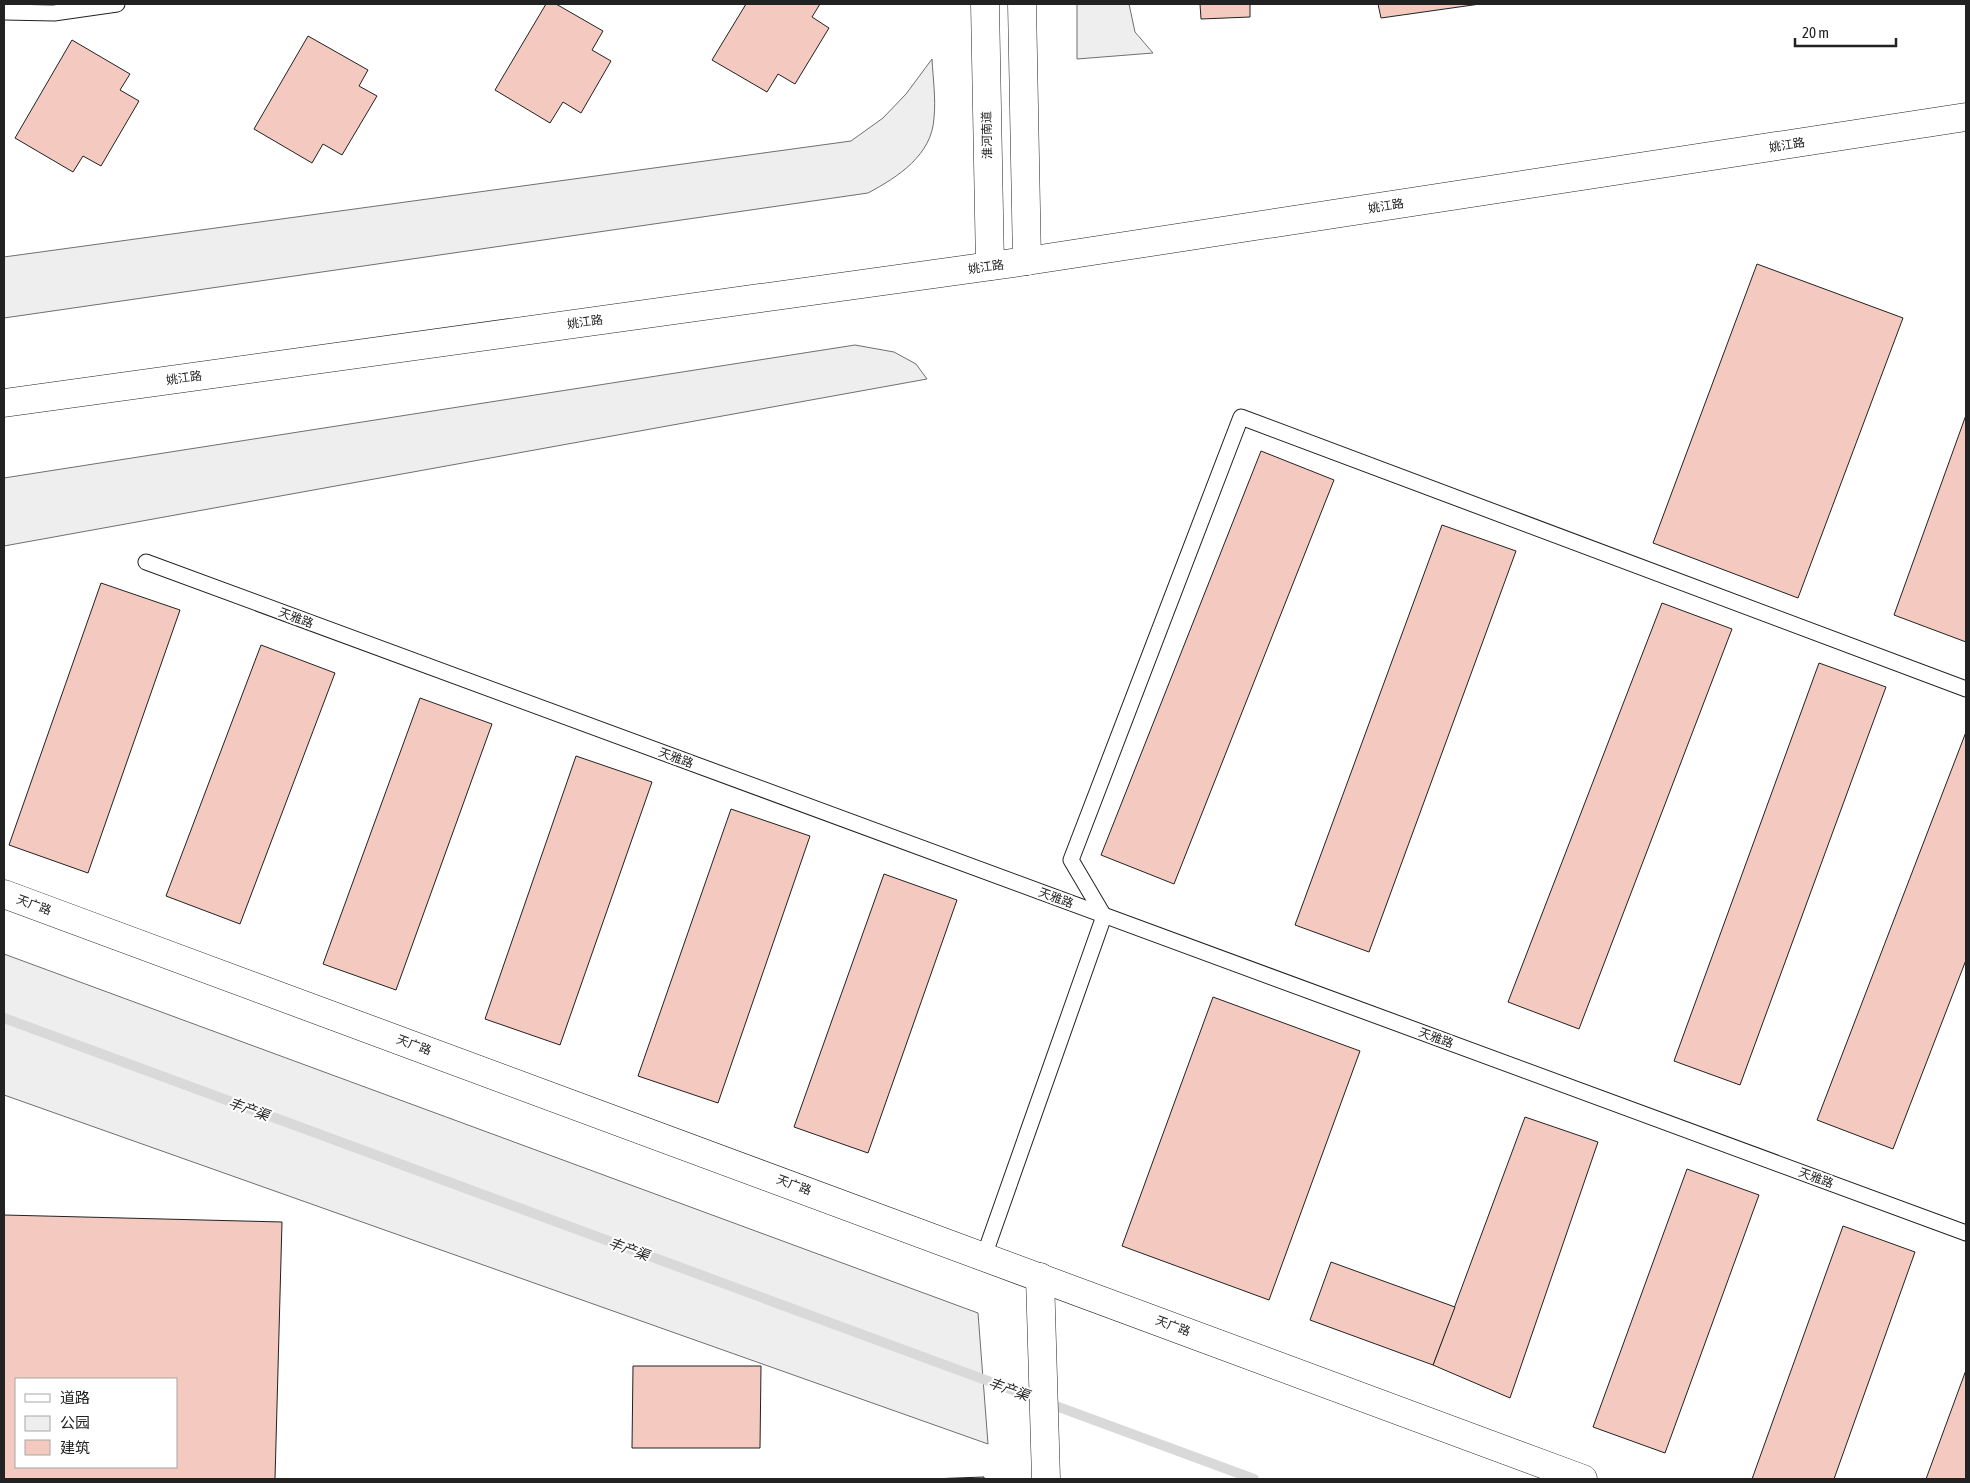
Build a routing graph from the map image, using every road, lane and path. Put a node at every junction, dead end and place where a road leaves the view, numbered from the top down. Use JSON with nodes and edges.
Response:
{"nodes":[{"id":1,"x":117,"y":4,"type":"edge"},
{"id":2,"x":985,"y":4,"type":"edge"},
{"id":3,"x":1022,"y":4,"type":"edge"},
{"id":4,"x":4,"y":12,"type":"edge"},
{"id":5,"x":1966,"y":117,"type":"edge"},
{"id":6,"x":1027,"y":261,"type":"junction"},
{"id":7,"x":990,"y":266,"type":"junction"},
{"id":8,"x":4,"y":403,"type":"edge"},
{"id":9,"x":146,"y":562,"type":"dead end"},
{"id":10,"x":1966,"y":690,"type":"edge"},
{"id":11,"x":4,"y":894,"type":"edge"},
{"id":12,"x":1104,"y":916,"type":"junction"},
{"id":13,"x":1966,"y":1234,"type":"edge"},
{"id":14,"x":984,"y":1256,"type":"junction"},
{"id":15,"x":1040,"y":1277,"type":"junction"},
{"id":16,"x":1046,"y":1474,"type":"edge"},
{"id":17,"x":1583,"y":1479,"type":"edge"}],
"edges":[{"from":1,"to":4,"type":"lane"},
{"from":2,"to":7,"type":"street","name":"淮河南道"},
{"from":3,"to":6,"type":"street"},
{"from":5,"to":6,"type":"street","name":"姚江路"},
{"from":6,"to":7,"type":"street","name":"姚江路"},
{"from":7,"to":8,"type":"street","name":"姚江路"},
{"from":9,"to":12,"type":"lane","name":"天雅路"},
{"from":10,"to":12,"type":"lane"},
{"from":11,"to":14,"type":"street","name":"天广路"},
{"from":12,"to":13,"type":"lane","name":"天雅路"},
{"from":12,"to":14,"type":"lane"},
{"from":14,"to":15,"type":"street","name":"天广路"},
{"from":15,"to":16,"type":"street"},
{"from":15,"to":17,"type":"street","name":"天广路"}]}
